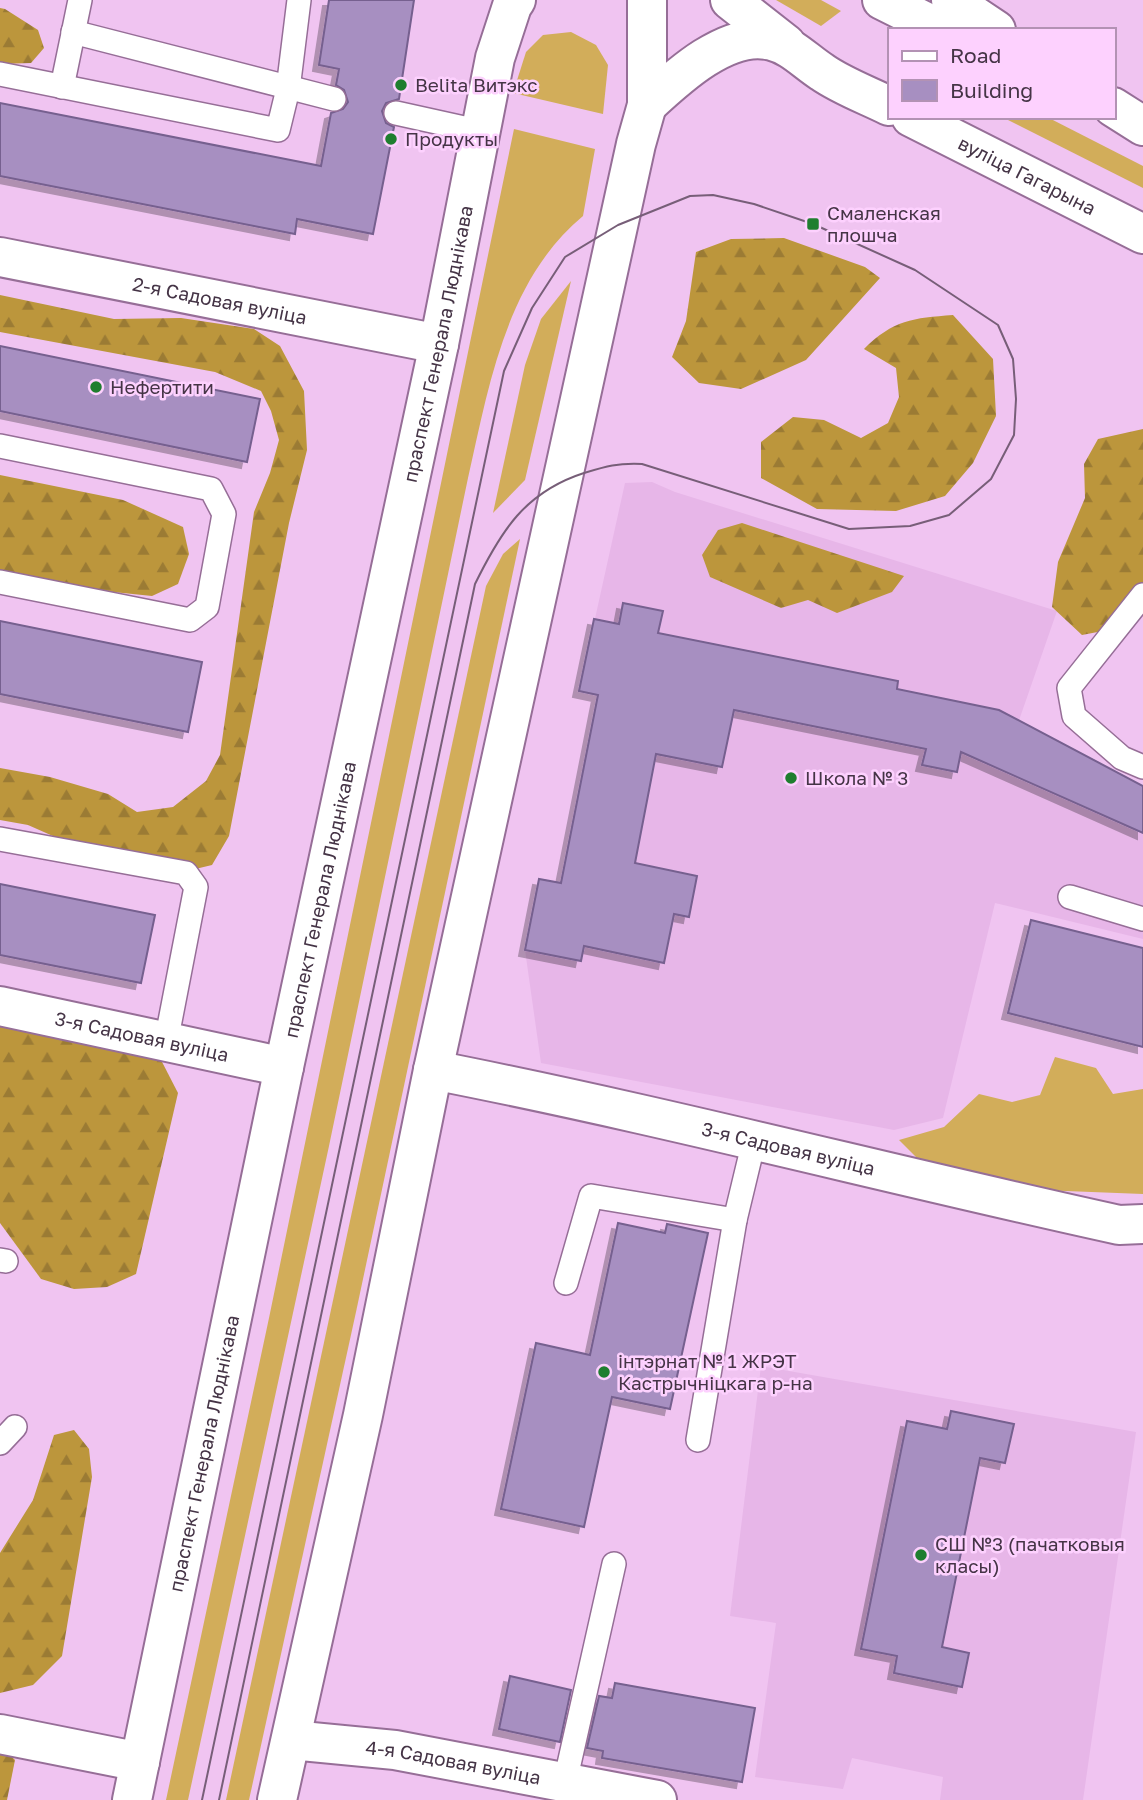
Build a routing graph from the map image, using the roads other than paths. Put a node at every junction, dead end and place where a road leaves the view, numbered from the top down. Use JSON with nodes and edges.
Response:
{"nodes":[{"id":1,"x":80,"y":0,"type":"edge"},
{"id":2,"x":299,"y":0,"type":"edge"},
{"id":3,"x":647,"y":0,"type":"edge"},
{"id":4,"x":730,"y":0,"type":"edge"},
{"id":5,"x":882,"y":0,"type":"edge"},
{"id":6,"x":950,"y":0,"type":"edge"},
{"id":7,"x":513,"y":2,"type":"edge"},
{"id":8,"x":938,"y":28,"type":"edge"},
{"id":9,"x":993,"y":28,"type":"edge"},
{"id":10,"x":73,"y":32,"type":"junction"},
{"id":11,"x":822,"y":73,"type":"junction"},
{"id":12,"x":0,"y":74,"type":"edge"},
{"id":13,"x":62,"y":87,"type":"junction"},
{"id":14,"x":288,"y":89,"type":"junction"},
{"id":15,"x":334,"y":99,"type":"dead end"},
{"id":16,"x":647,"y":105,"type":"junction"},
{"id":17,"x":888,"y":106,"type":"edge"},
{"id":18,"x":1115,"y":108,"type":"edge"},
{"id":19,"x":396,"y":113,"type":"dead end"},
{"id":20,"x":1115,"y":116,"type":"edge"},
{"id":21,"x":915,"y":119,"type":"edge"},
{"id":22,"x":1143,"y":128,"type":"edge"},
{"id":23,"x":482,"y":132,"type":"junction"},
{"id":24,"x":1143,"y":234,"type":"edge"},
{"id":25,"x":0,"y":257,"type":"edge"},
{"id":26,"x":439,"y":344,"type":"junction"},
{"id":27,"x":0,"y":446,"type":"edge"},
{"id":28,"x":0,"y":582,"type":"edge"},
{"id":29,"x":1143,"y":595,"type":"edge"},
{"id":30,"x":1143,"y":767,"type":"edge"},
{"id":31,"x":0,"y":839,"type":"edge"},
{"id":32,"x":1070,"y":897,"type":"dead end"},
{"id":33,"x":1143,"y":919,"type":"edge"},
{"id":34,"x":0,"y":1006,"type":"edge"},
{"id":35,"x":166,"y":1042,"type":"junction"},
{"id":36,"x":284,"y":1067,"type":"junction"},
{"id":37,"x":433,"y":1070,"type":"junction"},
{"id":38,"x":754,"y":1141,"type":"junction"},
{"id":39,"x":735,"y":1220,"type":"junction"},
{"id":40,"x":1143,"y":1224,"type":"edge"},
{"id":41,"x":566,"y":1283,"type":"dead end"},
{"id":42,"x":698,"y":1440,"type":"dead end"},
{"id":43,"x":614,"y":1564,"type":"dead end"},
{"id":44,"x":0,"y":1734,"type":"edge"},
{"id":45,"x":291,"y":1740,"type":"junction"},
{"id":46,"x":140,"y":1762,"type":"junction"},
{"id":47,"x":565,"y":1782,"type":"junction"},
{"id":48,"x":132,"y":1800,"type":"edge"},
{"id":49,"x":277,"y":1800,"type":"edge"},
{"id":50,"x":657,"y":1800,"type":"edge"}],
"edges":[{"from":1,"to":10,"type":"lane"},
{"from":2,"to":14,"type":"lane"},
{"from":3,"to":16,"type":"main road"},
{"from":4,"to":11,"type":"main road"},
{"from":5,"to":8,"type":"main road"},
{"from":6,"to":9,"type":"main road"},
{"from":7,"to":23,"type":"main road","name":"праспект Генерала Люднікава"},
{"from":10,"to":13,"type":"lane"},
{"from":10,"to":14,"type":"lane"},
{"from":11,"to":16,"type":"main road"},
{"from":11,"to":17,"type":"main road"},
{"from":12,"to":13,"type":"lane"},
{"from":13,"to":14,"type":"lane"},
{"from":14,"to":15,"type":"lane"},
{"from":16,"to":37,"type":"main road"},
{"from":18,"to":22,"type":"main road"},
{"from":19,"to":23,"type":"lane"},
{"from":20,"to":22,"type":"main road"},
{"from":21,"to":24,"type":"main road","name":"вуліца Гагарына"},
{"from":23,"to":26,"type":"main road","name":"праспект Генерала Люднікава"},
{"from":25,"to":26,"type":"main road","name":"2-я Садовая вуліца"},
{"from":26,"to":36,"type":"main road","name":"праспект Генерала Люднікава"},
{"from":27,"to":28,"type":"lane"},
{"from":29,"to":30,"type":"lane"},
{"from":31,"to":35,"type":"lane"},
{"from":32,"to":33,"type":"lane"},
{"from":34,"to":35,"type":"main road","name":"3-я Садовая вуліца"},
{"from":35,"to":36,"type":"main road","name":"3-я Садовая вуліца"},
{"from":36,"to":46,"type":"main road","name":"праспект Генерала Люднікава"},
{"from":37,"to":38,"type":"main road","name":"3-я Садовая вуліца"},
{"from":37,"to":45,"type":"main road"},
{"from":38,"to":39,"type":"lane"},
{"from":38,"to":40,"type":"main road","name":"3-я Садовая вуліца"},
{"from":39,"to":41,"type":"lane"},
{"from":39,"to":42,"type":"lane"},
{"from":43,"to":47,"type":"lane"},
{"from":44,"to":46,"type":"main road"},
{"from":45,"to":47,"type":"main road","name":"4-я Садовая вуліца"},
{"from":45,"to":49,"type":"main road"},
{"from":46,"to":48,"type":"main road","name":"праспект Генерала Люднікава"},
{"from":47,"to":50,"type":"main road","name":"4-я Садовая вуліца"}]}
